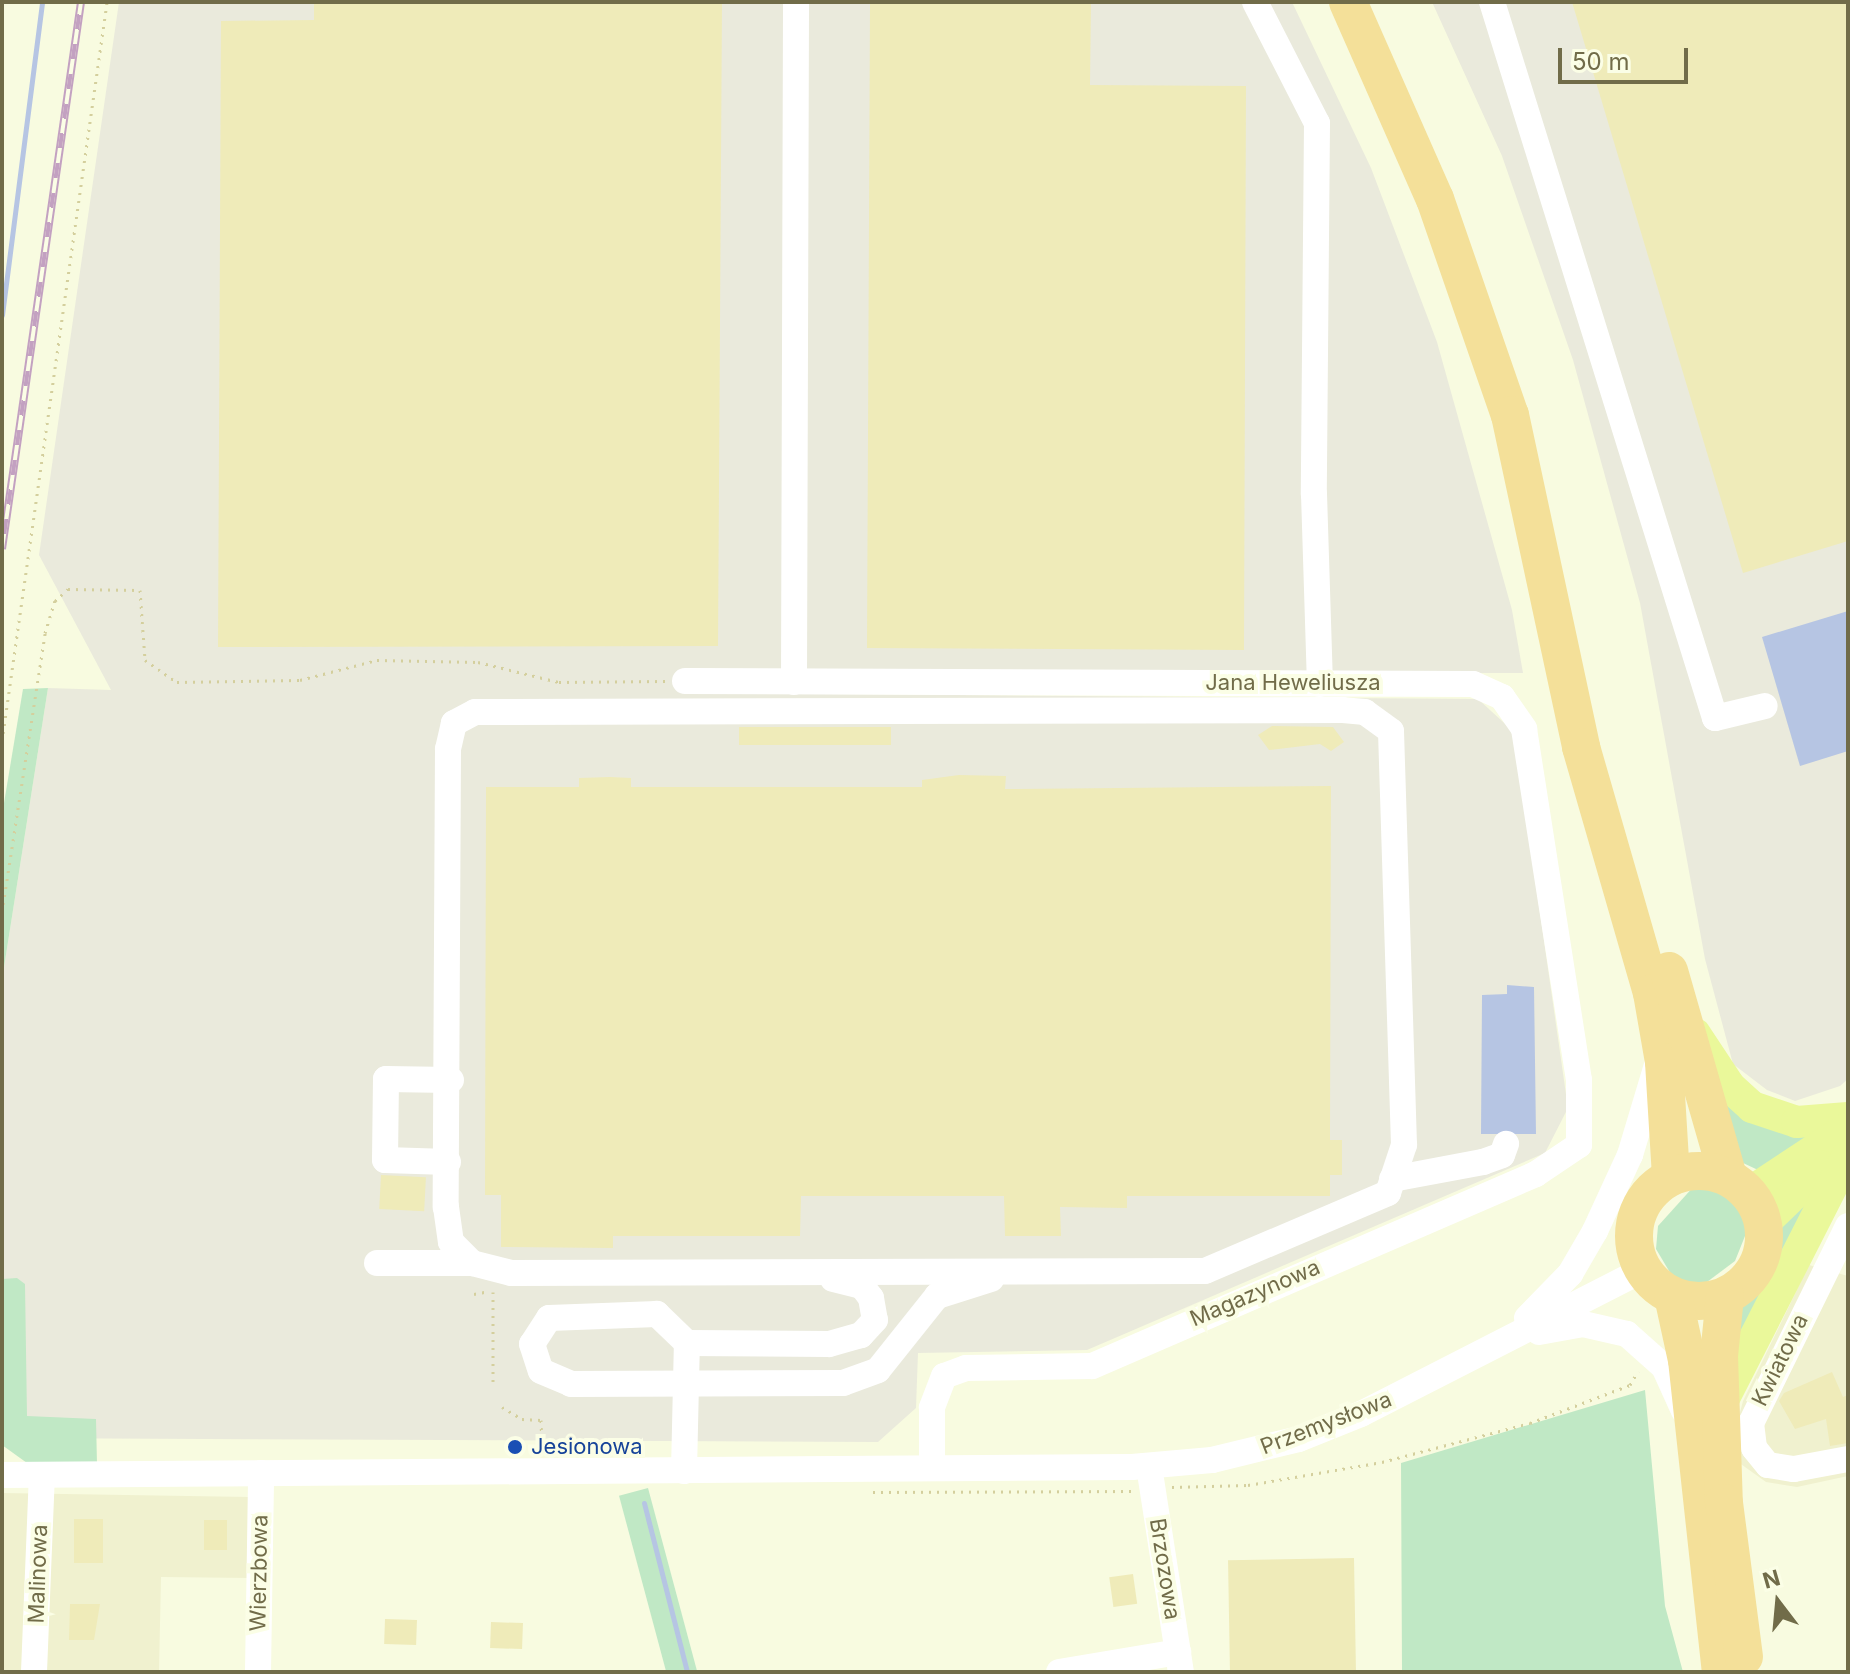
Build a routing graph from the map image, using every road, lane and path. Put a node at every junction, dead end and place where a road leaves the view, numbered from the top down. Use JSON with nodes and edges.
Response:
{"nodes":[{"id":1,"x":107,"y":2,"type":"edge"},
{"id":2,"x":796,"y":2,"type":"edge"},
{"id":3,"x":1255,"y":2,"type":"edge"},
{"id":4,"x":1348,"y":2,"type":"edge"},
{"id":5,"x":1492,"y":2,"type":"edge"},
{"id":6,"x":1510,"y":415,"type":"junction"},
{"id":7,"x":685,"y":681,"type":"joint"},
{"id":8,"x":794,"y":682,"type":"junction"},
{"id":9,"x":1320,"y":684,"type":"junction"},
{"id":10,"x":1765,"y":706,"type":"dead end"},
{"id":11,"x":2,"y":741,"type":"edge"},
{"id":12,"x":2,"y":912,"type":"edge"},
{"id":13,"x":1679,"y":1001,"type":"junction"},
{"id":14,"x":1661,"y":1047,"type":"junction"},
{"id":15,"x":451,"y":1080,"type":"junction"},
{"id":16,"x":1579,"y":1080,"type":"joint"},
{"id":17,"x":1848,"y":1118,"type":"edge"},
{"id":18,"x":1848,"y":1128,"type":"edge"},
{"id":19,"x":1848,"y":1142,"type":"edge"},
{"id":20,"x":1506,"y":1144,"type":"dead end"},
{"id":21,"x":1848,"y":1155,"type":"edge"},
{"id":22,"x":448,"y":1162,"type":"junction"},
{"id":23,"x":1671,"y":1177,"type":"junction"},
{"id":24,"x":1392,"y":1179,"type":"junction"},
{"id":25,"x":1747,"y":1198,"type":"junction"},
{"id":26,"x":1848,"y":1226,"type":"edge"},
{"id":27,"x":377,"y":1263,"type":"dead end"},
{"id":28,"x":472,"y":1263,"type":"junction"},
{"id":29,"x":1028,"y":1270,"type":"junction"},
{"id":30,"x":1643,"y":1270,"type":"junction"},
{"id":31,"x":803,"y":1272,"type":"junction"},
{"id":32,"x":493,"y":1290,"type":"dead end"},
{"id":33,"x":1673,"y":1296,"type":"junction"},
{"id":34,"x":1725,"y":1296,"type":"junction"},
{"id":35,"x":1504,"y":1340,"type":"junction"},
{"id":36,"x":687,"y":1343,"type":"junction"},
{"id":37,"x":1641,"y":1366,"type":"dead end"},
{"id":38,"x":626,"y":1383,"type":"junction"},
{"id":39,"x":688,"y":1383,"type":"junction"},
{"id":40,"x":493,"y":1384,"type":"dead end"},
{"id":41,"x":502,"y":1407,"type":"dead end"},
{"id":42,"x":1706,"y":1419,"type":"junction"},
{"id":43,"x":682,"y":1424,"type":"junction"},
{"id":44,"x":542,"y":1449,"type":"dead end"},
{"id":45,"x":1848,"y":1459,"type":"edge"},
{"id":46,"x":932,"y":1468,"type":"junction"},
{"id":47,"x":684,"y":1471,"type":"junction"},
{"id":48,"x":261,"y":1473,"type":"junction"},
{"id":49,"x":2,"y":1475,"type":"edge"},
{"id":50,"x":42,"y":1475,"type":"junction"},
{"id":51,"x":1156,"y":1476,"type":"junction"},
{"id":52,"x":1179,"y":1662,"type":"edge"},
{"id":53,"x":34,"y":1672,"type":"edge"},
{"id":54,"x":258,"y":1672,"type":"edge"},
{"id":55,"x":1059,"y":1672,"type":"edge"},
{"id":56,"x":1721,"y":1672,"type":"edge"},
{"id":57,"x":1745,"y":1672,"type":"edge"}],
"edges":[{"from":1,"to":11,"type":"path"},
{"from":2,"to":8,"type":"street"},
{"from":3,"to":9,"type":"street"},
{"from":4,"to":6,"type":"highway"},
{"from":5,"to":10,"type":"street"},
{"from":6,"to":13,"type":"highway"},
{"from":6,"to":14,"type":"highway"},
{"from":7,"to":8,"type":"street","name":"Jana Heweliusza"},
{"from":7,"to":12,"type":"path"},
{"from":8,"to":9,"type":"street","name":"Jana Heweliusza"},
{"from":9,"to":16,"type":"street","name":"Jana Heweliusza"},
{"from":13,"to":17,"type":"main road"},
{"from":13,"to":25,"type":"highway"},
{"from":14,"to":23,"type":"highway"},
{"from":14,"to":35,"type":"street"},
{"from":15,"to":22,"type":"street"},
{"from":15,"to":22,"type":"street"},
{"from":15,"to":24,"type":"street"},
{"from":16,"to":46,"type":"street","name":"Magazynowa"},
{"from":18,"to":25,"type":"main road"},
{"from":19,"to":25,"type":"main road"},
{"from":20,"to":24,"type":"street"},
{"from":21,"to":42,"type":"main road"},
{"from":22,"to":28,"type":"street"},
{"from":23,"to":25,"type":"highway"},
{"from":23,"to":30,"type":"highway"},
{"from":24,"to":29,"type":"street"},
{"from":25,"to":34,"type":"highway"},
{"from":26,"to":45,"type":"street","name":"Kwiatowa"},
{"from":27,"to":28,"type":"street"},
{"from":28,"to":31,"type":"street"},
{"from":29,"to":31,"type":"street"},
{"from":29,"to":39,"type":"street"},
{"from":30,"to":33,"type":"highway"},
{"from":30,"to":35,"type":"street","name":"Przemysłowa"},
{"from":31,"to":36,"type":"street"},
{"from":32,"to":40,"type":"path"},
{"from":33,"to":34,"type":"highway"},
{"from":33,"to":42,"type":"highway"},
{"from":34,"to":42,"type":"highway"},
{"from":35,"to":42,"type":"street"},
{"from":35,"to":51,"type":"street","name":"Przemysłowa"},
{"from":36,"to":38,"type":"street"},
{"from":36,"to":39,"type":"street"},
{"from":37,"to":51,"type":"path"},
{"from":38,"to":39,"type":"street"},
{"from":38,"to":43,"type":"street"},
{"from":39,"to":43,"type":"street"},
{"from":41,"to":44,"type":"path"},
{"from":42,"to":56,"type":"highway"},
{"from":42,"to":57,"type":"highway"},
{"from":43,"to":47,"type":"street"},
{"from":46,"to":47,"type":"street"},
{"from":46,"to":51,"type":"street","name":"Przemysłowa"},
{"from":47,"to":48,"type":"street"},
{"from":48,"to":50,"type":"street"},
{"from":48,"to":54,"type":"street","name":"Wierzbowa"},
{"from":49,"to":50,"type":"street"},
{"from":50,"to":53,"type":"street","name":"Malinowa"},
{"from":51,"to":52,"type":"street","name":"Brzozowa"},
{"from":52,"to":55,"type":"street"}]}
